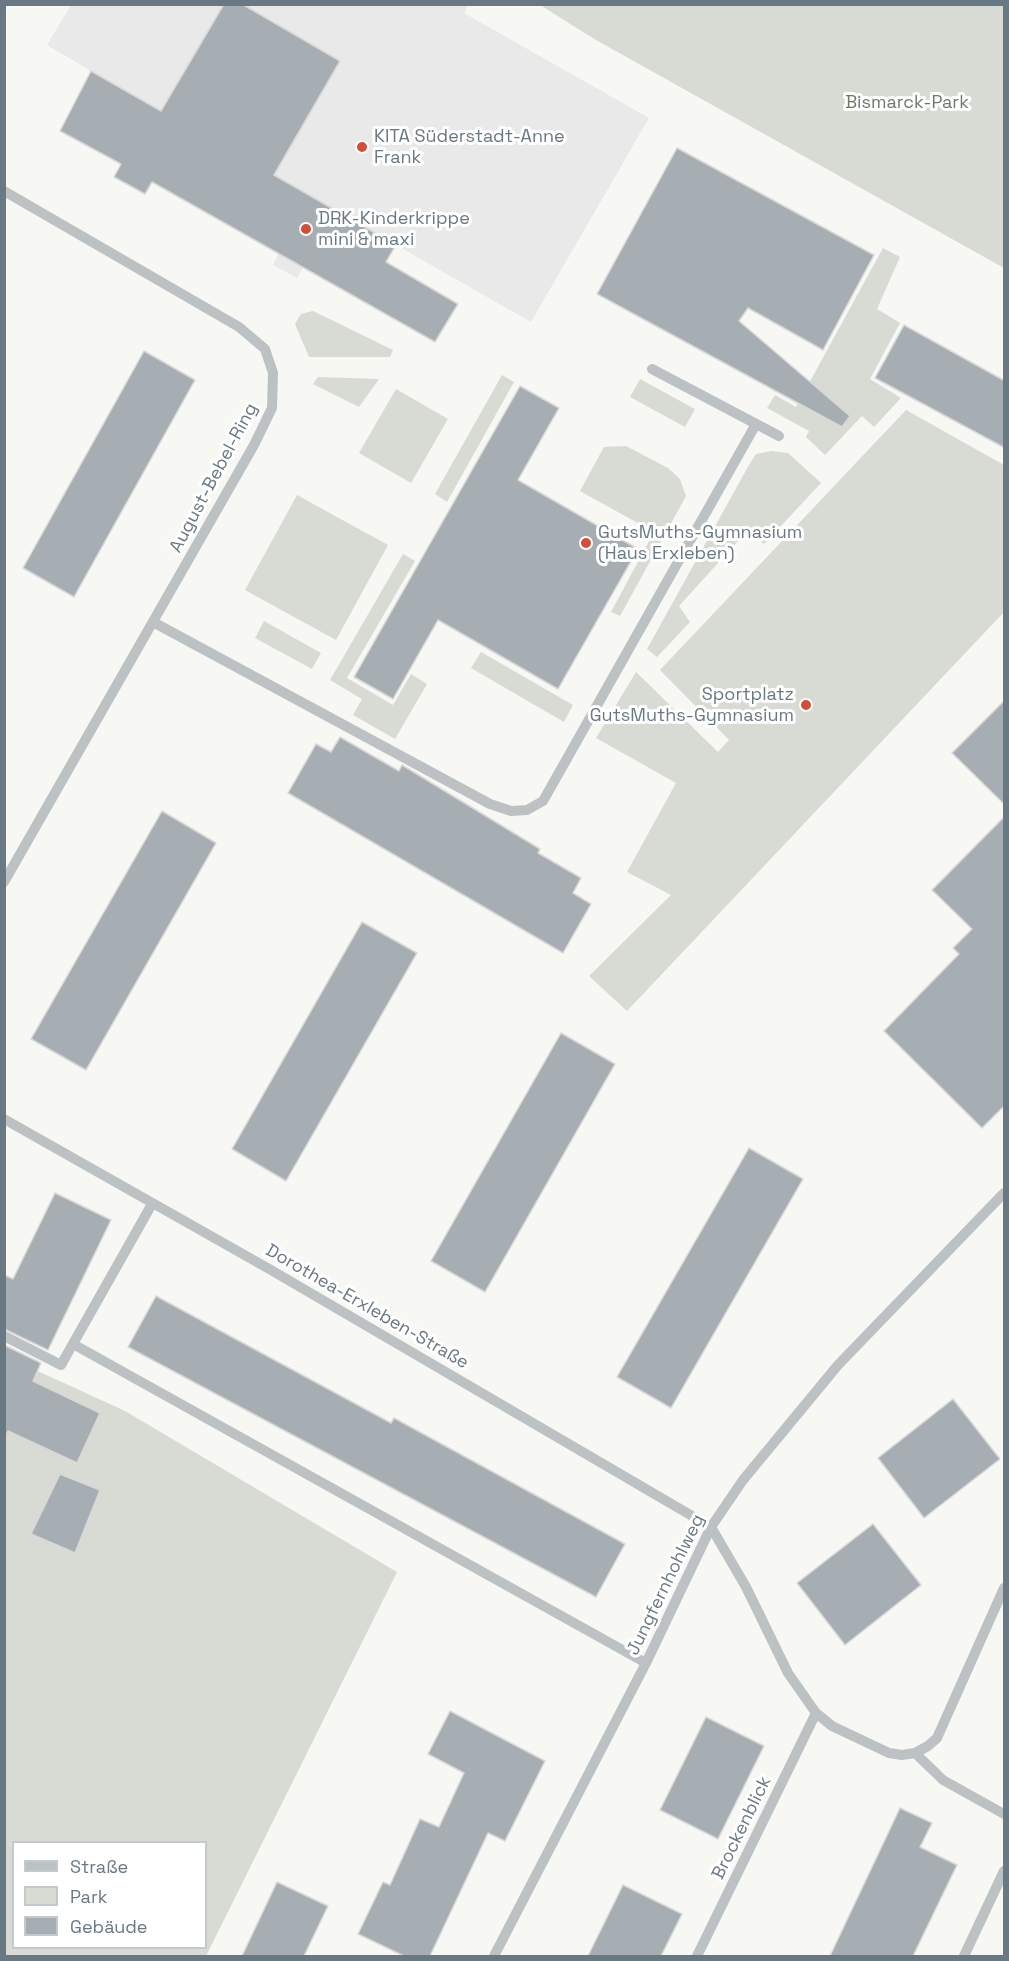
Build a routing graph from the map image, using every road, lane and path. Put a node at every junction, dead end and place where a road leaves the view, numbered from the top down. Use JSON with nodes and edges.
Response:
{"nodes":[{"id":1,"x":4,"y":191,"type":"edge"},
{"id":2,"x":652,"y":369,"type":"dead end"},
{"id":3,"x":756,"y":424,"type":"junction"},
{"id":4,"x":779,"y":436,"type":"dead end"},
{"id":5,"x":153,"y":622,"type":"junction"},
{"id":6,"x":4,"y":882,"type":"edge"},
{"id":7,"x":4,"y":1119,"type":"edge"},
{"id":8,"x":1005,"y":1193,"type":"edge"},
{"id":9,"x":152,"y":1204,"type":"junction"},
{"id":10,"x":4,"y":1336,"type":"edge"},
{"id":11,"x":73,"y":1344,"type":"junction"},
{"id":12,"x":711,"y":1527,"type":"junction"},
{"id":13,"x":1005,"y":1588,"type":"edge"},
{"id":14,"x":646,"y":1663,"type":"junction"},
{"id":15,"x":816,"y":1713,"type":"junction"},
{"id":16,"x":915,"y":1753,"type":"junction"},
{"id":17,"x":1005,"y":1814,"type":"edge"},
{"id":18,"x":1005,"y":1871,"type":"edge"},
{"id":19,"x":494,"y":1956,"type":"edge"},
{"id":20,"x":697,"y":1956,"type":"edge"},
{"id":21,"x":964,"y":1956,"type":"edge"}],
"edges":[{"from":1,"to":5,"type":"street","name":"August-Bebel-Ring"},
{"from":2,"to":3,"type":"street"},
{"from":3,"to":4,"type":"street"},
{"from":3,"to":5,"type":"street"},
{"from":5,"to":6,"type":"street","name":"August-Bebel-Ring"},
{"from":7,"to":9,"type":"street","name":"Dorothea-Erxleben-Straße"},
{"from":8,"to":12,"type":"street","name":"Jungfernhohlweg"},
{"from":9,"to":11,"type":"street"},
{"from":9,"to":12,"type":"street","name":"Dorothea-Erxleben-Straße"},
{"from":10,"to":11,"type":"street"},
{"from":11,"to":14,"type":"street"},
{"from":12,"to":14,"type":"street","name":"Jungfernhohlweg"},
{"from":12,"to":15,"type":"street"},
{"from":13,"to":16,"type":"street"},
{"from":14,"to":19,"type":"street","name":"Jungfernhohlweg"},
{"from":15,"to":16,"type":"street"},
{"from":15,"to":20,"type":"street","name":"Brockenblick"},
{"from":16,"to":17,"type":"street"},
{"from":18,"to":21,"type":"street"}]}
